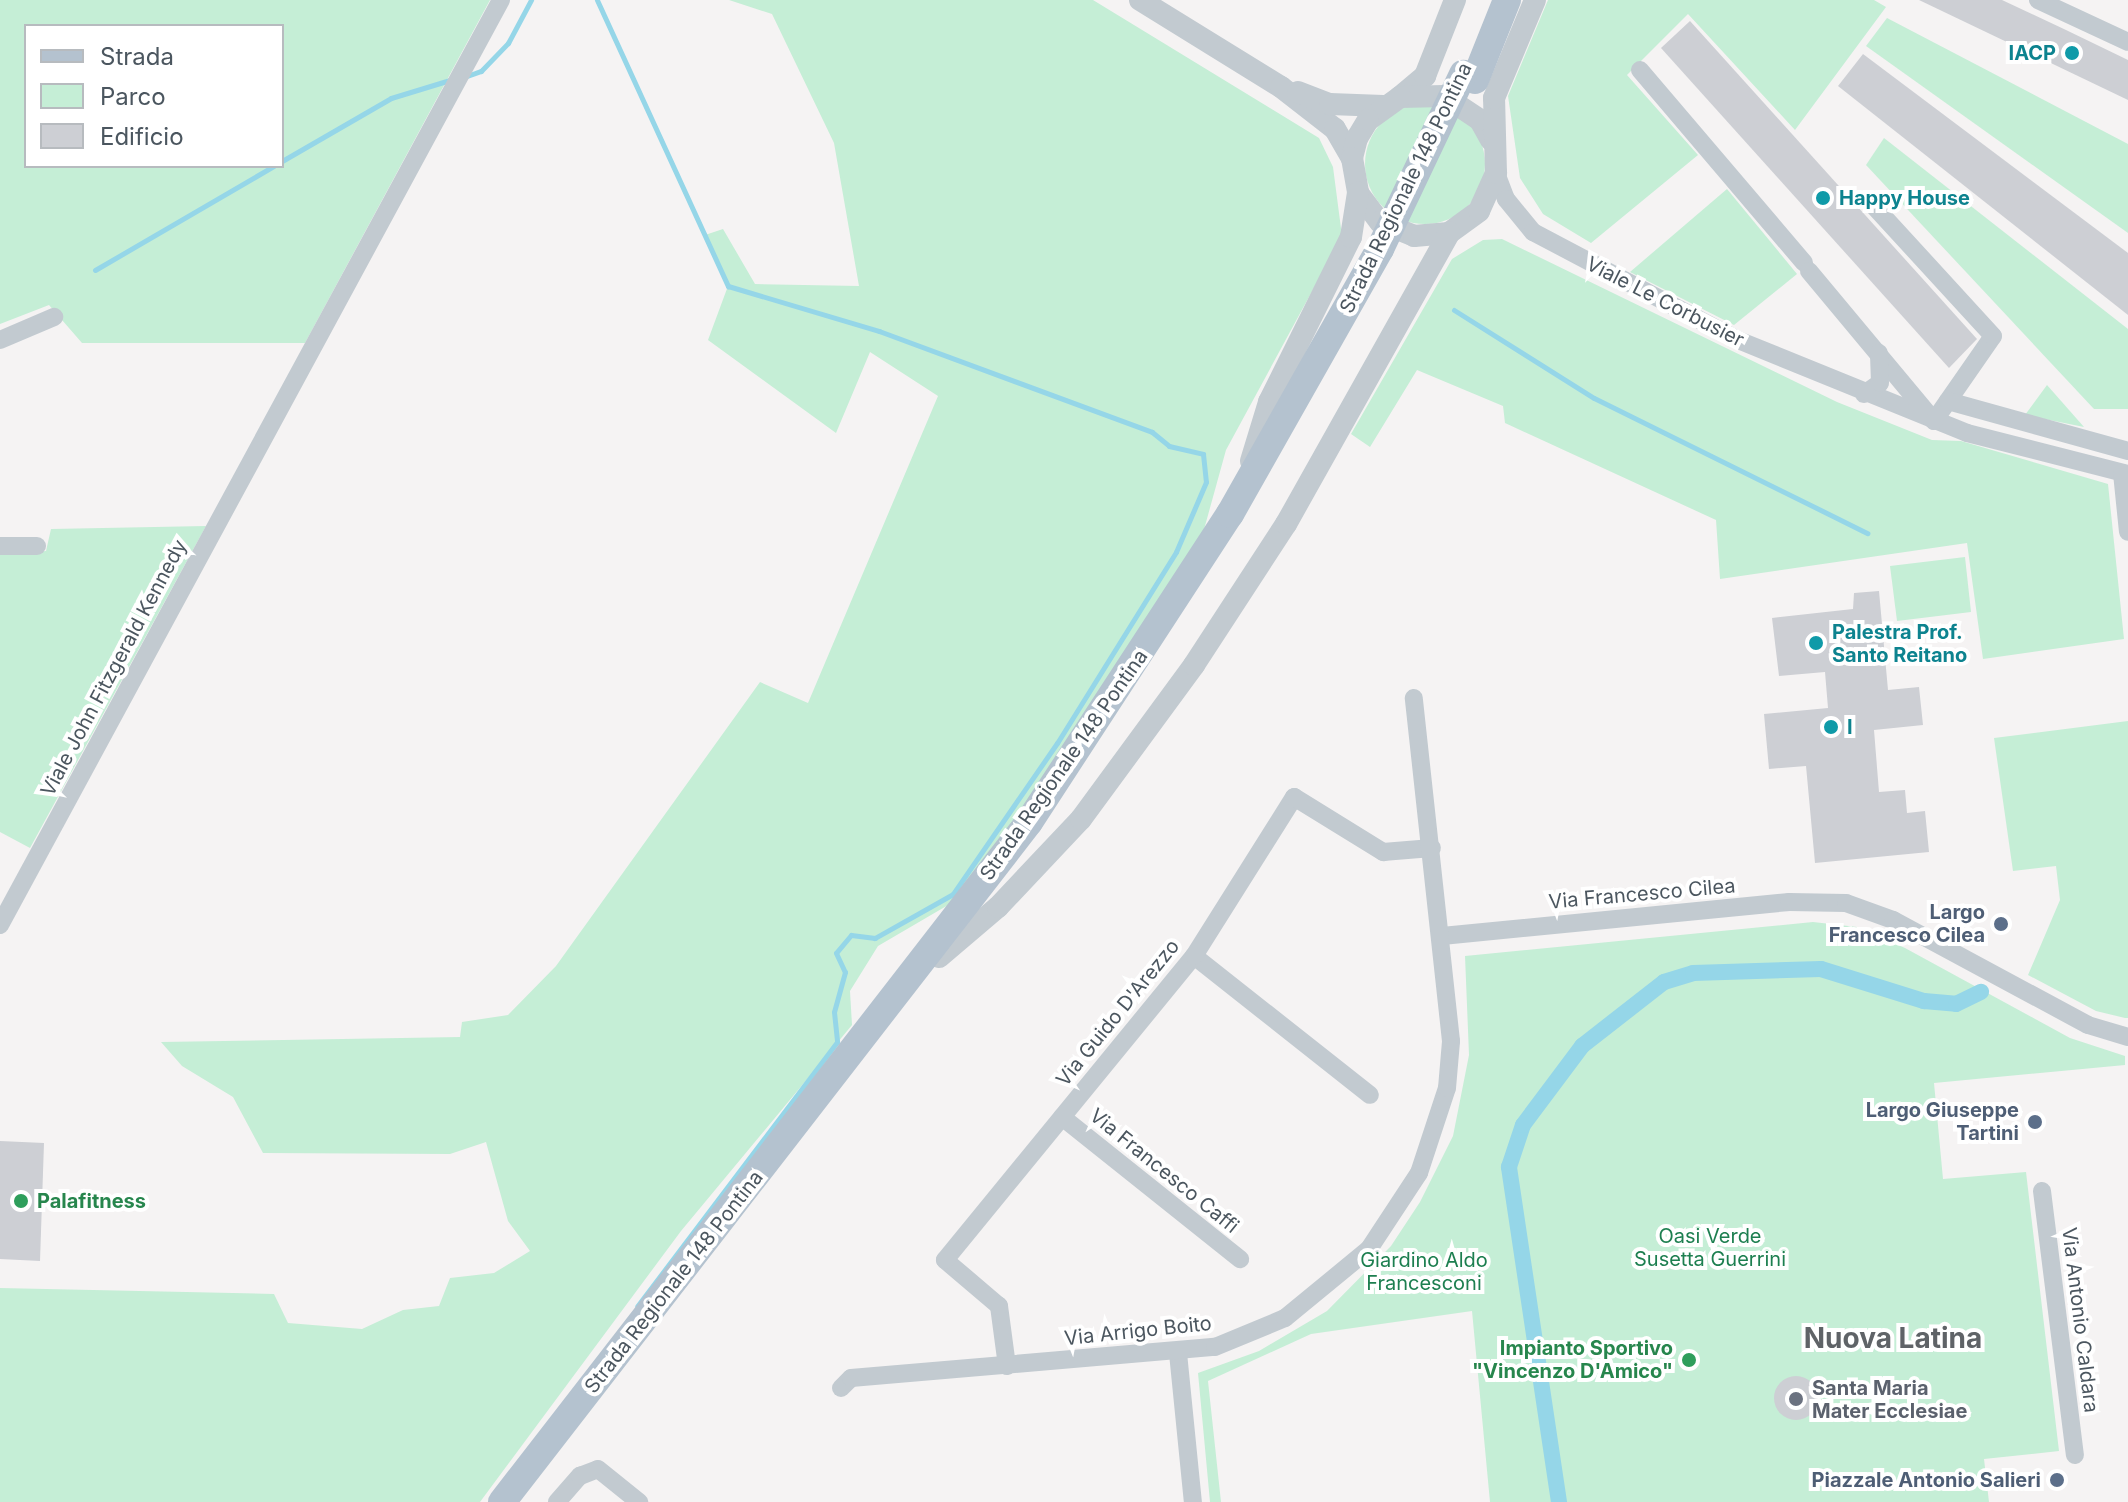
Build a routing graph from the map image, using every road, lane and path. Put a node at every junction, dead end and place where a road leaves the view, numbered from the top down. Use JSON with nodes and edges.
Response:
{"nodes":[{"id":1,"x":501,"y":0,"type":"edge"},
{"id":2,"x":1140,"y":0,"type":"edge"},
{"id":3,"x":1455,"y":0,"type":"edge"},
{"id":4,"x":1494,"y":0,"type":"edge"},
{"id":5,"x":1507,"y":0,"type":"edge"},
{"id":6,"x":1535,"y":0,"type":"edge"},
{"id":7,"x":2038,"y":0,"type":"edge"},
{"id":8,"x":2128,"y":42,"type":"edge"},
{"id":9,"x":1640,"y":70,"type":"dead end"},
{"id":10,"x":1469,"y":77,"type":"junction"},
{"id":11,"x":1281,"y":87,"type":"junction"},
{"id":12,"x":1392,"y":101,"type":"junction"},
{"id":13,"x":1491,"y":140,"type":"junction"},
{"id":14,"x":1352,"y":158,"type":"junction"},
{"id":15,"x":1496,"y":173,"type":"junction"},
{"id":16,"x":1358,"y":193,"type":"junction"},
{"id":17,"x":1870,"y":202,"type":"dead end"},
{"id":18,"x":1449,"y":233,"type":"junction"},
{"id":19,"x":1386,"y":251,"type":"junction"},
{"id":20,"x":54,"y":317,"type":"dead end"},
{"id":21,"x":0,"y":340,"type":"edge"},
{"id":22,"x":1879,"y":353,"type":"junction"},
{"id":23,"x":1864,"y":394,"type":"junction"},
{"id":24,"x":1948,"y":401,"type":"junction"},
{"id":25,"x":1934,"y":421,"type":"junction"},
{"id":26,"x":2128,"y":451,"type":"edge"},
{"id":27,"x":2125,"y":474,"type":"edge"},
{"id":28,"x":1230,"y":514,"type":"junction"},
{"id":29,"x":2128,"y":532,"type":"edge"},
{"id":30,"x":0,"y":546,"type":"edge"},
{"id":31,"x":37,"y":546,"type":"dead end"},
{"id":32,"x":1414,"y":698,"type":"dead end"},
{"id":33,"x":1432,"y":848,"type":"junction"},
{"id":34,"x":0,"y":925,"type":"edge"},
{"id":35,"x":1442,"y":936,"type":"junction"},
{"id":36,"x":1194,"y":956,"type":"junction"},
{"id":37,"x":939,"y":957,"type":"junction"},
{"id":38,"x":2128,"y":1037,"type":"edge"},
{"id":39,"x":1370,"y":1095,"type":"dead end"},
{"id":40,"x":1062,"y":1117,"type":"junction"},
{"id":41,"x":2042,"y":1191,"type":"dead end"},
{"id":42,"x":1240,"y":1259,"type":"dead end"},
{"id":43,"x":1178,"y":1353,"type":"junction"},
{"id":44,"x":1007,"y":1366,"type":"junction"},
{"id":45,"x":841,"y":1388,"type":"dead end"},
{"id":46,"x":2075,"y":1455,"type":"dead end"},
{"id":47,"x":502,"y":1502,"type":"edge"},
{"id":48,"x":519,"y":1502,"type":"edge"},
{"id":49,"x":557,"y":1502,"type":"edge"},
{"id":50,"x":639,"y":1502,"type":"edge"},
{"id":51,"x":1193,"y":1502,"type":"edge"}],
"edges":[{"from":1,"to":34,"type":"street","name":"Viale John Fitzgerald Kennedy"},
{"from":2,"to":11,"type":"street"},
{"from":3,"to":12,"type":"street"},
{"from":4,"to":10,"type":"main road","name":"Strada Regionale 148 Pontina"},
{"from":5,"to":10,"type":"main road","name":"Strada Regionale 148 Pontina"},
{"from":6,"to":13,"type":"street"},
{"from":7,"to":8,"type":"street"},
{"from":9,"to":22,"type":"street"},
{"from":10,"to":19,"type":"main road","name":"Strada Regionale 148 Pontina"},
{"from":11,"to":12,"type":"street"},
{"from":11,"to":14,"type":"street"},
{"from":12,"to":13,"type":"street"},
{"from":12,"to":14,"type":"street"},
{"from":13,"to":15,"type":"street"},
{"from":14,"to":16,"type":"street"},
{"from":15,"to":18,"type":"street"},
{"from":15,"to":23,"type":"street","name":"Viale Le Corbusier"},
{"from":16,"to":18,"type":"street"},
{"from":16,"to":28,"type":"street"},
{"from":17,"to":24,"type":"street"},
{"from":18,"to":37,"type":"street"},
{"from":19,"to":28,"type":"main road","name":"Strada Regionale 148 Pontina"},
{"from":19,"to":37,"type":"main road","name":"Strada Regionale 148 Pontina"},
{"from":20,"to":21,"type":"street"},
{"from":22,"to":23,"type":"street"},
{"from":22,"to":25,"type":"street"},
{"from":23,"to":25,"type":"street","name":"Viale Le Corbusier"},
{"from":24,"to":25,"type":"street"},
{"from":24,"to":26,"type":"street"},
{"from":25,"to":27,"type":"street","name":"Viale Le Corbusier"},
{"from":27,"to":29,"type":"street"},
{"from":28,"to":47,"type":"main road","name":"Strada Regionale 148 Pontina"},
{"from":30,"to":31,"type":"street"},
{"from":32,"to":33,"type":"street","name":"Via Arrigo Boito"},
{"from":33,"to":35,"type":"street","name":"Via Arrigo Boito"},
{"from":33,"to":36,"type":"street","name":"Via Guido D'Arezzo"},
{"from":35,"to":38,"type":"street","name":"Via Francesco Cilea"},
{"from":35,"to":43,"type":"street","name":"Via Arrigo Boito"},
{"from":36,"to":39,"type":"street"},
{"from":36,"to":40,"type":"street","name":"Via Guido D'Arezzo"},
{"from":37,"to":48,"type":"main road","name":"Strada Regionale 148 Pontina"},
{"from":40,"to":42,"type":"street","name":"Via Francesco Caffi"},
{"from":40,"to":44,"type":"street","name":"Via Guido D'Arezzo"},
{"from":41,"to":46,"type":"street","name":"Via Antonio Caldara"},
{"from":43,"to":44,"type":"street","name":"Via Arrigo Boito"},
{"from":43,"to":51,"type":"street"},
{"from":44,"to":45,"type":"street","name":"Via Arrigo Boito"},
{"from":49,"to":50,"type":"street"}]}
